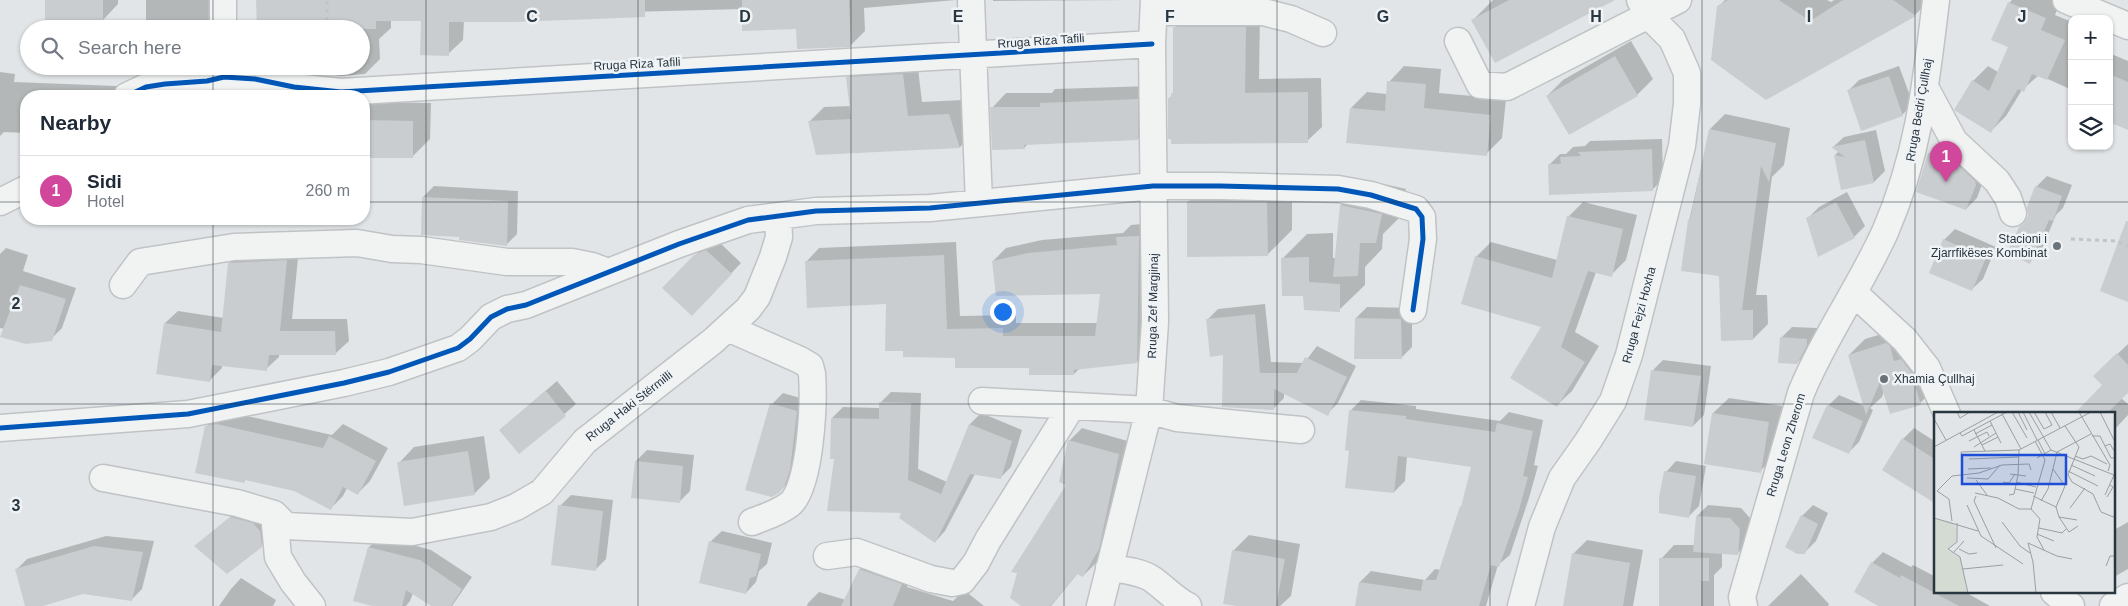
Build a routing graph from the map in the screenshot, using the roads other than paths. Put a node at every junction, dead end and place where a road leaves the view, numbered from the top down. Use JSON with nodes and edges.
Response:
{"nodes":[{"id":1,"x":223,"y":0,"type":"edge"},
{"id":2,"x":971,"y":0,"type":"edge"},
{"id":3,"x":1678,"y":0,"type":"edge"},
{"id":4,"x":1936,"y":0,"type":"edge"},
{"id":5,"x":2066,"y":0,"type":"edge"},
{"id":6,"x":1154,"y":6,"type":"edge"},
{"id":7,"x":1644,"y":8,"type":"edge"},
{"id":8,"x":223,"y":20,"type":"edge"},
{"id":9,"x":2128,"y":26,"type":"edge"},
{"id":10,"x":1322,"y":33,"type":"dead end"},
{"id":11,"x":1458,"y":41,"type":"dead end"},
{"id":12,"x":1152,"y":44,"type":"junction"},
{"id":13,"x":973,"y":55,"type":"junction"},
{"id":14,"x":218,"y":75,"type":"edge"},
{"id":15,"x":237,"y":75,"type":"edge"},
{"id":16,"x":1926,"y":89,"type":"junction"},
{"id":17,"x":140,"y":90,"type":"edge"},
{"id":18,"x":322,"y":90,"type":"edge"},
{"id":19,"x":370,"y":90,"type":"edge"},
{"id":20,"x":1152,"y":186,"type":"junction"},
{"id":21,"x":20,"y":192,"type":"edge"},
{"id":22,"x":0,"y":202,"type":"edge"},
{"id":23,"x":979,"y":203,"type":"junction"},
{"id":24,"x":2013,"y":212,"type":"dead end"},
{"id":25,"x":778,"y":216,"type":"junction"},
{"id":26,"x":608,"y":272,"type":"junction"},
{"id":27,"x":124,"y":285,"type":"dead end"},
{"id":28,"x":1854,"y":293,"type":"junction"},
{"id":29,"x":1413,"y":310,"type":"dead end"},
{"id":30,"x":728,"y":328,"type":"junction"},
{"id":31,"x":982,"y":401,"type":"dead end"},
{"id":32,"x":1072,"y":406,"type":"junction"},
{"id":33,"x":1149,"y":410,"type":"junction"},
{"id":34,"x":1946,"y":412,"type":"edge"},
{"id":35,"x":0,"y":428,"type":"edge"},
{"id":36,"x":1301,"y":430,"type":"dead end"},
{"id":37,"x":103,"y":478,"type":"dead end"},
{"id":38,"x":274,"y":514,"type":"junction"},
{"id":39,"x":752,"y":522,"type":"dead end"},
{"id":40,"x":826,"y":556,"type":"dead end"},
{"id":41,"x":1109,"y":568,"type":"junction"},
{"id":42,"x":2056,"y":594,"type":"edge"},
{"id":43,"x":2128,"y":597,"type":"edge"},
{"id":44,"x":312,"y":606,"type":"edge"},
{"id":45,"x":1100,"y":606,"type":"edge"},
{"id":46,"x":1188,"y":606,"type":"edge"},
{"id":47,"x":1521,"y":606,"type":"edge"},
{"id":48,"x":1744,"y":606,"type":"edge"},
{"id":49,"x":2071,"y":606,"type":"edge"},
{"id":50,"x":2113,"y":606,"type":"edge"}],
"edges":[{"from":1,"to":8,"type":"street"},
{"from":2,"to":13,"type":"street"},
{"from":3,"to":7,"type":"street"},
{"from":4,"to":16,"type":"street","name":"Rruga Bedri Çullhaj"},
{"from":5,"to":9,"type":"street"},
{"from":6,"to":10,"type":"street"},
{"from":6,"to":12,"type":"street","name":"Rruga Zef Margjinaj"},
{"from":7,"to":11,"type":"street"},
{"from":7,"to":47,"type":"street","name":"Rruga Fejzi Hoxha"},
{"from":12,"to":13,"type":"street","name":"Rruga Riza Tafili"},
{"from":12,"to":20,"type":"street","name":"Rruga Zef Margjinaj"},
{"from":13,"to":19,"type":"street","name":"Rruga Riza Tafili"},
{"from":13,"to":23,"type":"street"},
{"from":14,"to":17,"type":"street","name":"Rruga Riza Tafili"},
{"from":15,"to":18,"type":"street","name":"Rruga Riza Tafili"},
{"from":16,"to":24,"type":"street"},
{"from":16,"to":28,"type":"street","name":"Rruga Bedri Çullhaj"},
{"from":20,"to":23,"type":"street"},
{"from":20,"to":29,"type":"street"},
{"from":20,"to":33,"type":"street","name":"Rruga Zef Margjinaj"},
{"from":21,"to":22,"type":"street"},
{"from":23,"to":25,"type":"street"},
{"from":25,"to":26,"type":"street"},
{"from":25,"to":30,"type":"street","name":"Rruga Haki Stërmilli"},
{"from":26,"to":27,"type":"street"},
{"from":26,"to":35,"type":"street"},
{"from":28,"to":34,"type":"street"},
{"from":28,"to":48,"type":"street","name":"Rruga Leon Zherom"},
{"from":30,"to":38,"type":"street","name":"Rruga Haki Stërmilli"},
{"from":30,"to":39,"type":"street"},
{"from":31,"to":32,"type":"street"},
{"from":32,"to":33,"type":"street"},
{"from":32,"to":40,"type":"street"},
{"from":33,"to":36,"type":"street"},
{"from":33,"to":41,"type":"street","name":"Rruga Zef Margjinaj"},
{"from":37,"to":38,"type":"street","name":"Rruga Haki Stërmilli"},
{"from":38,"to":44,"type":"street"},
{"from":41,"to":45,"type":"street","name":"Rruga Zef Margjinaj"},
{"from":41,"to":46,"type":"street"},
{"from":42,"to":49,"type":"street"},
{"from":43,"to":50,"type":"street"}]}
